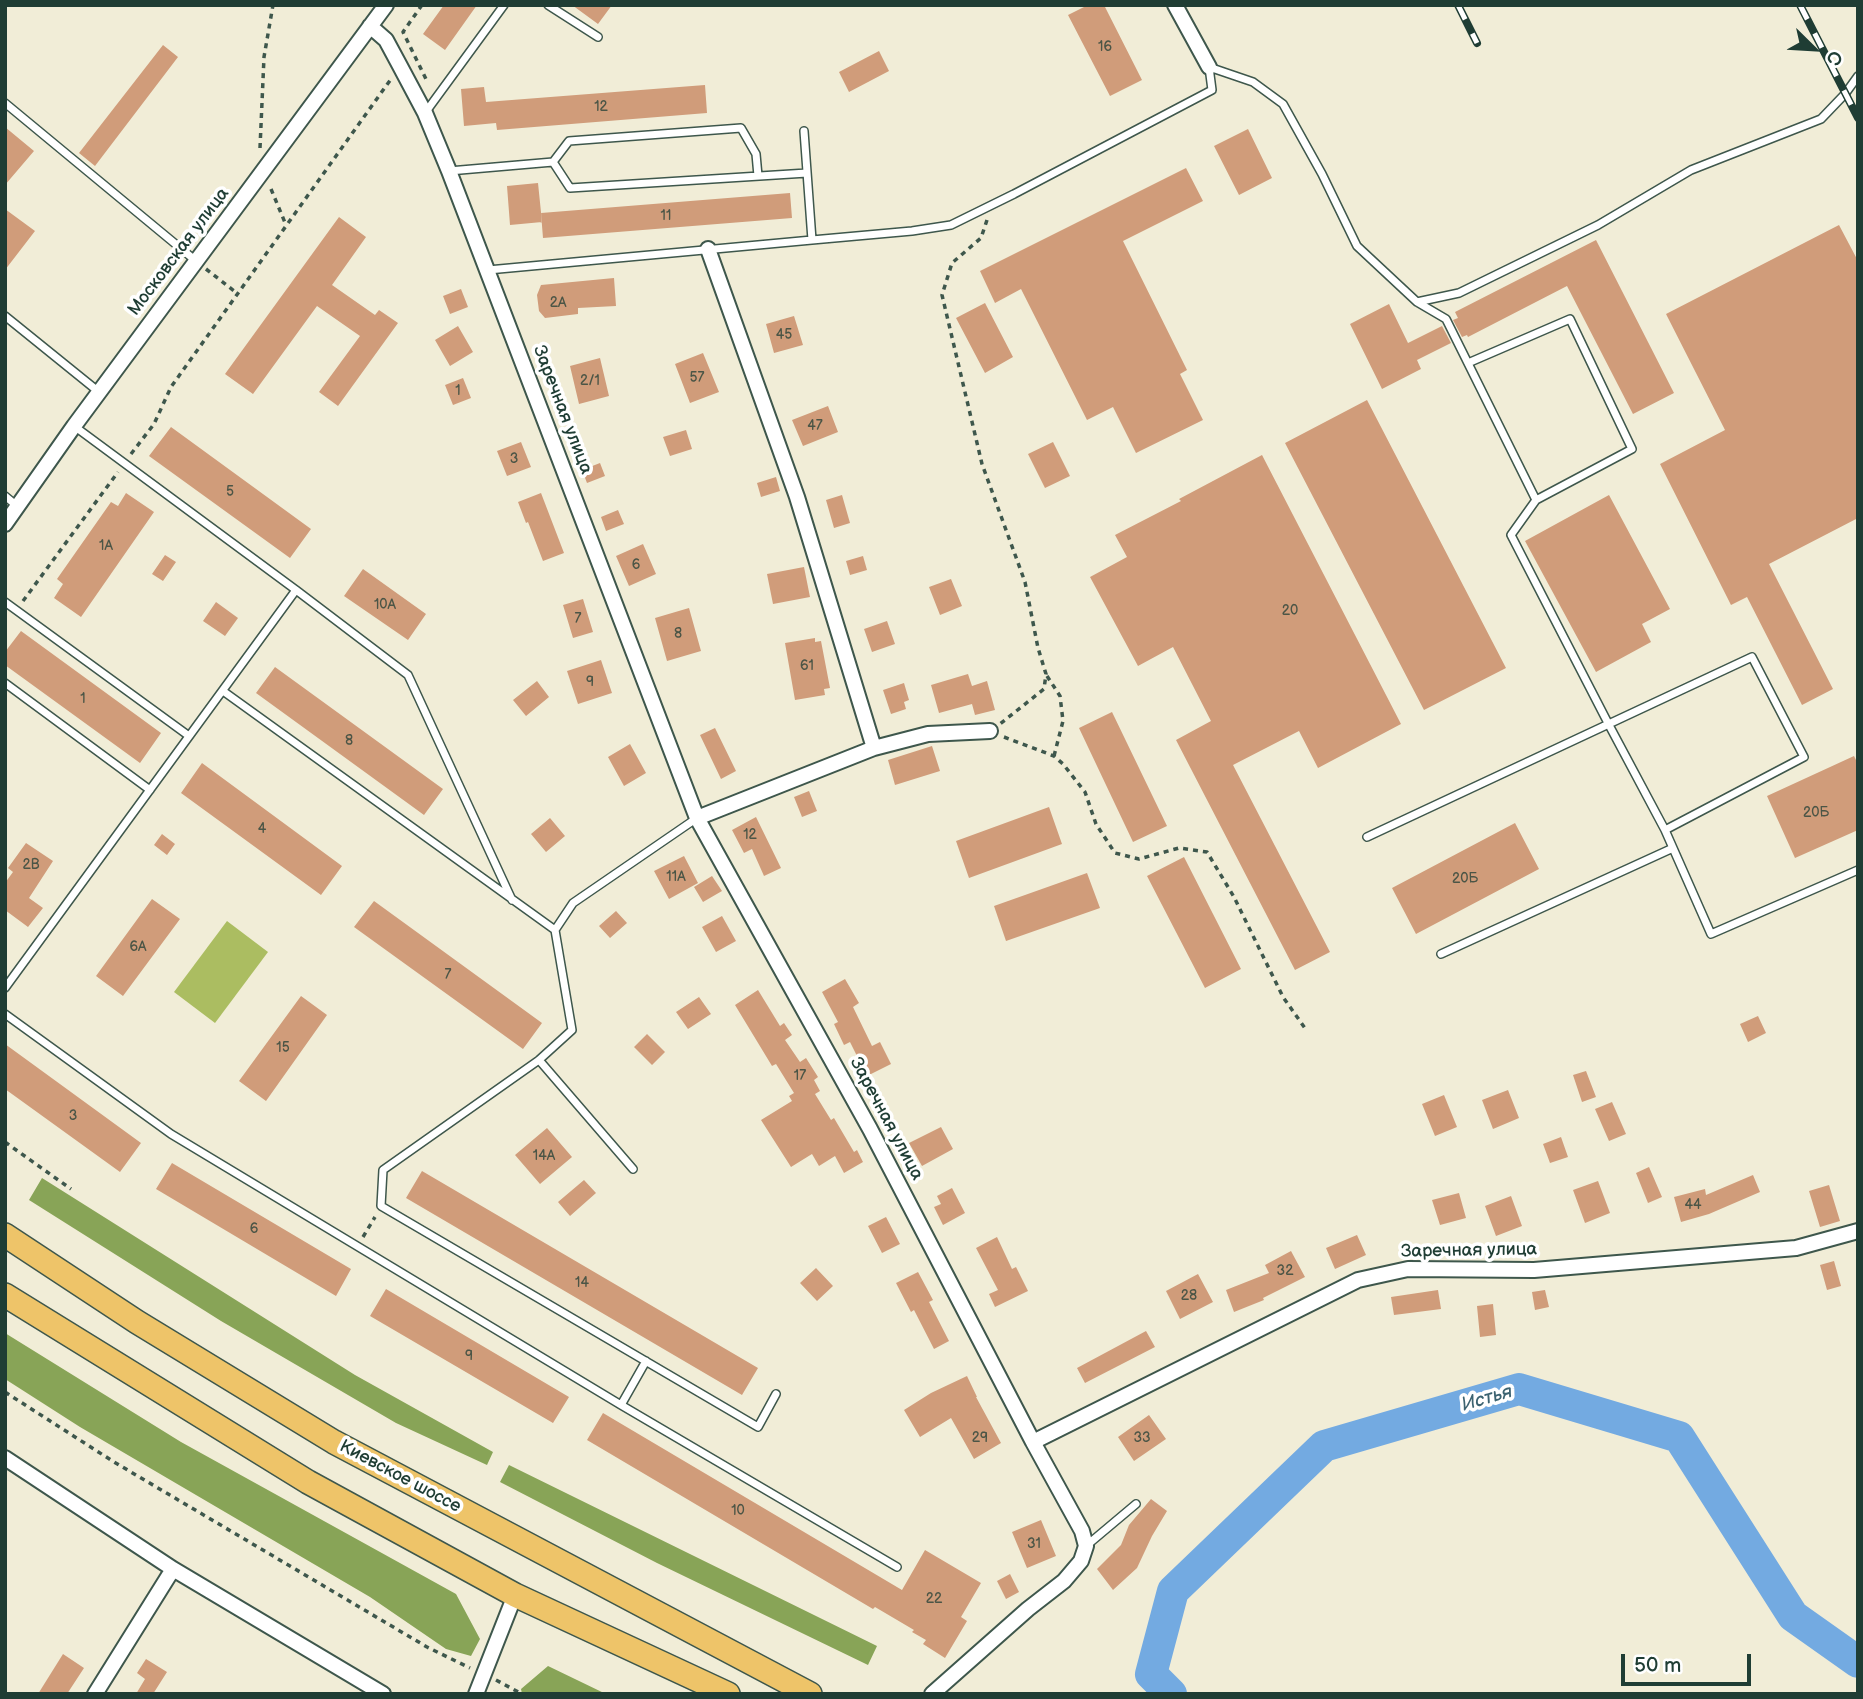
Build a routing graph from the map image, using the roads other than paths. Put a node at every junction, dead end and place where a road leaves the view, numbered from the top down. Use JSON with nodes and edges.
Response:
{"nodes":[{"id":1,"x":386,"y":5,"type":"edge"},
{"id":2,"x":504,"y":5,"type":"edge"},
{"id":3,"x":548,"y":5,"type":"edge"},
{"id":4,"x":1175,"y":5,"type":"edge"},
{"id":5,"x":370,"y":26,"type":"junction"},
{"id":6,"x":598,"y":37,"type":"dead end"},
{"id":7,"x":1209,"y":67,"type":"junction"},
{"id":8,"x":1858,"y":76,"type":"edge"},
{"id":9,"x":5,"y":103,"type":"edge"},
{"id":10,"x":425,"y":113,"type":"junction"},
{"id":11,"x":804,"y":131,"type":"dead end"},
{"id":12,"x":553,"y":162,"type":"junction"},
{"id":13,"x":449,"y":170,"type":"junction"},
{"id":14,"x":807,"y":173,"type":"junction"},
{"id":15,"x":758,"y":176,"type":"junction"},
{"id":16,"x":811,"y":240,"type":"junction"},
{"id":17,"x":708,"y":249,"type":"junction"},
{"id":18,"x":196,"y":261,"type":"junction"},
{"id":19,"x":488,"y":270,"type":"junction"},
{"id":20,"x":1417,"y":302,"type":"junction"},
{"id":21,"x":5,"y":316,"type":"edge"},
{"id":22,"x":1468,"y":363,"type":"junction"},
{"id":23,"x":99,"y":392,"type":"junction"},
{"id":24,"x":74,"y":426,"type":"junction"},
{"id":25,"x":5,"y":496,"type":"edge"},
{"id":26,"x":1536,"y":500,"type":"junction"},
{"id":27,"x":18,"y":506,"type":"junction"},
{"id":28,"x":5,"y":524,"type":"edge"},
{"id":29,"x":296,"y":590,"type":"junction"},
{"id":30,"x":5,"y":602,"type":"edge"},
{"id":31,"x":5,"y":683,"type":"edge"},
{"id":32,"x":223,"y":691,"type":"junction"},
{"id":33,"x":1609,"y":725,"type":"junction"},
{"id":34,"x":990,"y":731,"type":"road end"},
{"id":35,"x":189,"y":736,"type":"junction"},
{"id":36,"x":873,"y":748,"type":"junction"},
{"id":37,"x":150,"y":790,"type":"junction"},
{"id":38,"x":698,"y":818,"type":"junction"},
{"id":39,"x":1665,"y":830,"type":"junction"},
{"id":40,"x":1367,"y":837,"type":"dead end"},
{"id":41,"x":1673,"y":848,"type":"junction"},
{"id":42,"x":1858,"y":870,"type":"edge"},
{"id":43,"x":513,"y":901,"type":"junction"},
{"id":44,"x":555,"y":930,"type":"junction"},
{"id":45,"x":1441,"y":954,"type":"dead end"},
{"id":46,"x":5,"y":988,"type":"edge"},
{"id":47,"x":5,"y":1014,"type":"edge"},
{"id":48,"x":539,"y":1060,"type":"junction"},
{"id":49,"x":633,"y":1169,"type":"dead end"},
{"id":50,"x":1858,"y":1231,"type":"edge"},
{"id":51,"x":5,"y":1236,"type":"edge"},
{"id":52,"x":5,"y":1247,"type":"edge"},
{"id":53,"x":5,"y":1262,"type":"edge"},
{"id":54,"x":5,"y":1295,"type":"edge"},
{"id":55,"x":646,"y":1361,"type":"junction"},
{"id":56,"x":776,"y":1394,"type":"dead end"},
{"id":57,"x":621,"y":1405,"type":"junction"},
{"id":58,"x":1033,"y":1442,"type":"junction"},
{"id":59,"x":5,"y":1458,"type":"edge"},
{"id":60,"x":1136,"y":1504,"type":"dead end"},
{"id":61,"x":1086,"y":1546,"type":"junction"},
{"id":62,"x":897,"y":1567,"type":"dead end"},
{"id":63,"x":173,"y":1569,"type":"junction"},
{"id":64,"x":515,"y":1594,"type":"junction"},
{"id":65,"x":95,"y":1694,"type":"edge"},
{"id":66,"x":383,"y":1694,"type":"edge"},
{"id":67,"x":477,"y":1694,"type":"edge"},
{"id":68,"x":728,"y":1694,"type":"edge"},
{"id":69,"x":810,"y":1694,"type":"edge"},
{"id":70,"x":932,"y":1694,"type":"edge"}],
"edges":[{"from":1,"to":5,"type":"street","name":"Московская улица"},
{"from":2,"to":10,"type":"lane"},
{"from":3,"to":6,"type":"lane"},
{"from":4,"to":7,"type":"street"},
{"from":5,"to":10,"type":"street","name":"Заречная улица"},
{"from":5,"to":18,"type":"street","name":"Московская улица"},
{"from":7,"to":16,"type":"lane"},
{"from":7,"to":20,"type":"lane"},
{"from":8,"to":20,"type":"lane"},
{"from":9,"to":18,"type":"lane"},
{"from":10,"to":13,"type":"street","name":"Заречная улица"},
{"from":11,"to":14,"type":"lane"},
{"from":12,"to":13,"type":"lane"},
{"from":12,"to":15,"type":"lane"},
{"from":12,"to":15,"type":"lane"},
{"from":13,"to":19,"type":"street","name":"Заречная улица"},
{"from":14,"to":15,"type":"lane"},
{"from":14,"to":16,"type":"lane"},
{"from":16,"to":17,"type":"lane"},
{"from":17,"to":19,"type":"lane"},
{"from":17,"to":36,"type":"street"},
{"from":18,"to":23,"type":"street","name":"Московская улица"},
{"from":19,"to":38,"type":"street","name":"Заречная улица"},
{"from":20,"to":22,"type":"lane"},
{"from":21,"to":23,"type":"lane"},
{"from":22,"to":26,"type":"lane"},
{"from":22,"to":26,"type":"lane"},
{"from":23,"to":24,"type":"street","name":"Московская улица"},
{"from":24,"to":27,"type":"street","name":"Московская улица"},
{"from":24,"to":29,"type":"lane"},
{"from":25,"to":27,"type":"lane"},
{"from":26,"to":33,"type":"lane"},
{"from":27,"to":28,"type":"street","name":"Московская улица"},
{"from":29,"to":32,"type":"lane"},
{"from":29,"to":43,"type":"lane"},
{"from":30,"to":35,"type":"lane"},
{"from":31,"to":37,"type":"lane"},
{"from":32,"to":35,"type":"lane"},
{"from":32,"to":43,"type":"lane"},
{"from":33,"to":39,"type":"lane"},
{"from":33,"to":39,"type":"lane"},
{"from":33,"to":40,"type":"lane"},
{"from":34,"to":36,"type":"street"},
{"from":35,"to":37,"type":"lane"},
{"from":36,"to":38,"type":"street"},
{"from":37,"to":46,"type":"lane"},
{"from":38,"to":44,"type":"lane"},
{"from":38,"to":58,"type":"street","name":"Заречная улица"},
{"from":39,"to":41,"type":"lane"},
{"from":41,"to":42,"type":"lane"},
{"from":41,"to":45,"type":"lane"},
{"from":43,"to":44,"type":"lane"},
{"from":44,"to":48,"type":"lane"},
{"from":47,"to":57,"type":"lane"},
{"from":48,"to":49,"type":"lane"},
{"from":48,"to":55,"type":"lane"},
{"from":50,"to":58,"type":"street","name":"Заречная улица"},
{"from":51,"to":69,"type":"highway","name":"Киевское шоссе"},
{"from":52,"to":53,"type":"highway"},
{"from":54,"to":64,"type":"highway"},
{"from":55,"to":56,"type":"lane"},
{"from":55,"to":57,"type":"lane"},
{"from":57,"to":62,"type":"lane"},
{"from":58,"to":61,"type":"street","name":"Заречная улица"},
{"from":59,"to":63,"type":"street"},
{"from":60,"to":61,"type":"lane"},
{"from":61,"to":70,"type":"street"},
{"from":63,"to":65,"type":"street"},
{"from":63,"to":66,"type":"street"},
{"from":64,"to":67,"type":"street"},
{"from":64,"to":68,"type":"highway"}]}
